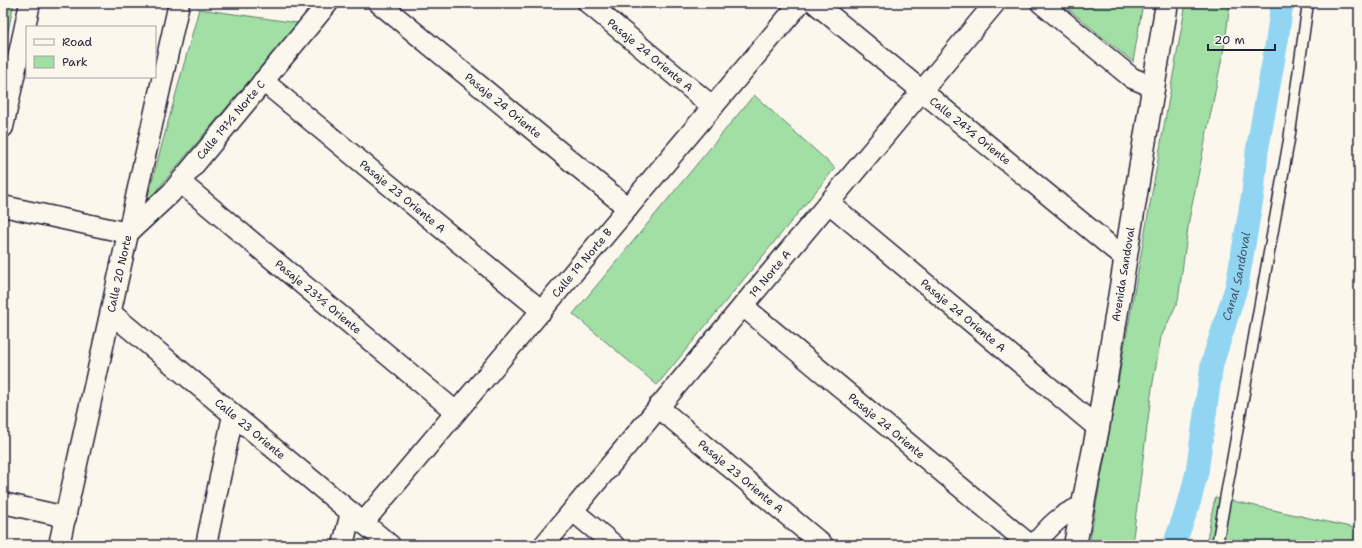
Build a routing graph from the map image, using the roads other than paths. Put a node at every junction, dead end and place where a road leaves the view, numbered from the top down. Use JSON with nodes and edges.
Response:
{"nodes":[{"id":1,"x":30,"y":3,"type":"edge"},
{"id":2,"x":179,"y":3,"type":"edge"},
{"id":3,"x":328,"y":3,"type":"edge"},
{"id":4,"x":379,"y":3,"type":"edge"},
{"id":5,"x":588,"y":3,"type":"edge"},
{"id":6,"x":800,"y":3,"type":"edge"},
{"id":7,"x":814,"y":3,"type":"edge"},
{"id":8,"x":995,"y":3,"type":"edge"},
{"id":9,"x":1040,"y":3,"type":"edge"},
{"id":10,"x":1167,"y":3,"type":"edge"},
{"id":11,"x":1308,"y":3,"type":"edge"},
{"id":12,"x":263,"y":81,"type":"junction"},
{"id":13,"x":1154,"y":87,"type":"junction"},
{"id":14,"x":921,"y":92,"type":"junction"},
{"id":15,"x":713,"y":107,"type":"junction"},
{"id":16,"x":3,"y":127,"type":"edge"},
{"id":17,"x":180,"y":182,"type":"junction"},
{"id":18,"x":829,"y":203,"type":"junction"},
{"id":19,"x":3,"y":206,"type":"edge"},
{"id":20,"x":628,"y":208,"type":"junction"},
{"id":21,"x":128,"y":233,"type":"junction"},
{"id":22,"x":1126,"y":259,"type":"junction"},
{"id":23,"x":743,"y":306,"type":"junction"},
{"id":24,"x":542,"y":311,"type":"junction"},
{"id":25,"x":111,"y":313,"type":"junction"},
{"id":26,"x":658,"y":407,"type":"junction"},
{"id":27,"x":456,"y":412,"type":"junction"},
{"id":28,"x":233,"y":415,"type":"junction"},
{"id":29,"x":1098,"y":428,"type":"junction"},
{"id":30,"x":3,"y":503,"type":"edge"},
{"id":31,"x":1084,"y":506,"type":"junction"},
{"id":32,"x":573,"y":510,"type":"junction"},
{"id":33,"x":66,"y":517,"type":"junction"},
{"id":34,"x":357,"y":518,"type":"junction"},
{"id":35,"x":59,"y":545,"type":"edge"},
{"id":36,"x":206,"y":545,"type":"edge"},
{"id":37,"x":343,"y":545,"type":"edge"},
{"id":38,"x":390,"y":545,"type":"edge"},
{"id":39,"x":544,"y":545,"type":"edge"},
{"id":40,"x":614,"y":545,"type":"edge"},
{"id":41,"x":824,"y":545,"type":"edge"},
{"id":42,"x":1030,"y":545,"type":"edge"},
{"id":43,"x":1034,"y":545,"type":"edge"},
{"id":44,"x":1075,"y":545,"type":"edge"},
{"id":45,"x":1217,"y":545,"type":"edge"}],
"edges":[{"from":1,"to":16,"type":"street"},
{"from":2,"to":21,"type":"street","name":"Calle 20 Norte"},
{"from":3,"to":12,"type":"street","name":"Calle 19½ Norte C"},
{"from":4,"to":20,"type":"street","name":"Pasaje 24 Oriente"},
{"from":5,"to":15,"type":"street","name":"Pasaje 24 Oriente A"},
{"from":6,"to":15,"type":"street","name":"Calle 19 Norte B"},
{"from":7,"to":14,"type":"street","name":"Calle 24½ Oriente"},
{"from":8,"to":14,"type":"street","name":"19 Norte A"},
{"from":9,"to":13,"type":"street"},
{"from":10,"to":13,"type":"street","name":"Avenida Sandoval"},
{"from":11,"to":45,"type":"lane"},
{"from":12,"to":17,"type":"street","name":"Calle 19½ Norte C"},
{"from":12,"to":24,"type":"street","name":"Pasaje 23 Oriente A"},
{"from":13,"to":22,"type":"street","name":"Avenida Sandoval"},
{"from":14,"to":18,"type":"street","name":"19 Norte A"},
{"from":14,"to":22,"type":"street","name":"Calle 24½ Oriente"},
{"from":15,"to":20,"type":"street","name":"Calle 19 Norte B"},
{"from":17,"to":21,"type":"street","name":"Calle 19½ Norte C"},
{"from":17,"to":27,"type":"street","name":"Pasaje 23½ Oriente"},
{"from":18,"to":23,"type":"street","name":"19 Norte A"},
{"from":18,"to":29,"type":"street","name":"Pasaje 24 Oriente A"},
{"from":19,"to":21,"type":"street"},
{"from":20,"to":24,"type":"street","name":"Calle 19 Norte B"},
{"from":21,"to":25,"type":"street","name":"Calle 20 Norte"},
{"from":22,"to":29,"type":"street","name":"Avenida Sandoval"},
{"from":23,"to":26,"type":"street","name":"19 Norte A"},
{"from":23,"to":42,"type":"street","name":"Pasaje 24 Oriente"},
{"from":24,"to":27,"type":"street","name":"Calle 19 Norte B"},
{"from":25,"to":28,"type":"street","name":"Calle 23 Oriente"},
{"from":25,"to":33,"type":"street","name":"Calle 20 Norte"},
{"from":26,"to":32,"type":"street","name":"19 Norte A"},
{"from":26,"to":41,"type":"street","name":"Pasaje 23 Oriente A"},
{"from":27,"to":34,"type":"street","name":"Calle 19 Norte B"},
{"from":28,"to":34,"type":"street","name":"Calle 23 Oriente"},
{"from":28,"to":36,"type":"street"},
{"from":29,"to":31,"type":"street","name":"Avenida Sandoval"},
{"from":30,"to":33,"type":"street"},
{"from":31,"to":43,"type":"street"},
{"from":31,"to":44,"type":"street","name":"Avenida Sandoval"},
{"from":32,"to":39,"type":"street","name":"19 Norte A"},
{"from":32,"to":40,"type":"street"},
{"from":33,"to":35,"type":"street","name":"Calle 20 Norte"},
{"from":34,"to":37,"type":"street"},
{"from":34,"to":38,"type":"street","name":"Calle 23 Oriente"}]}
